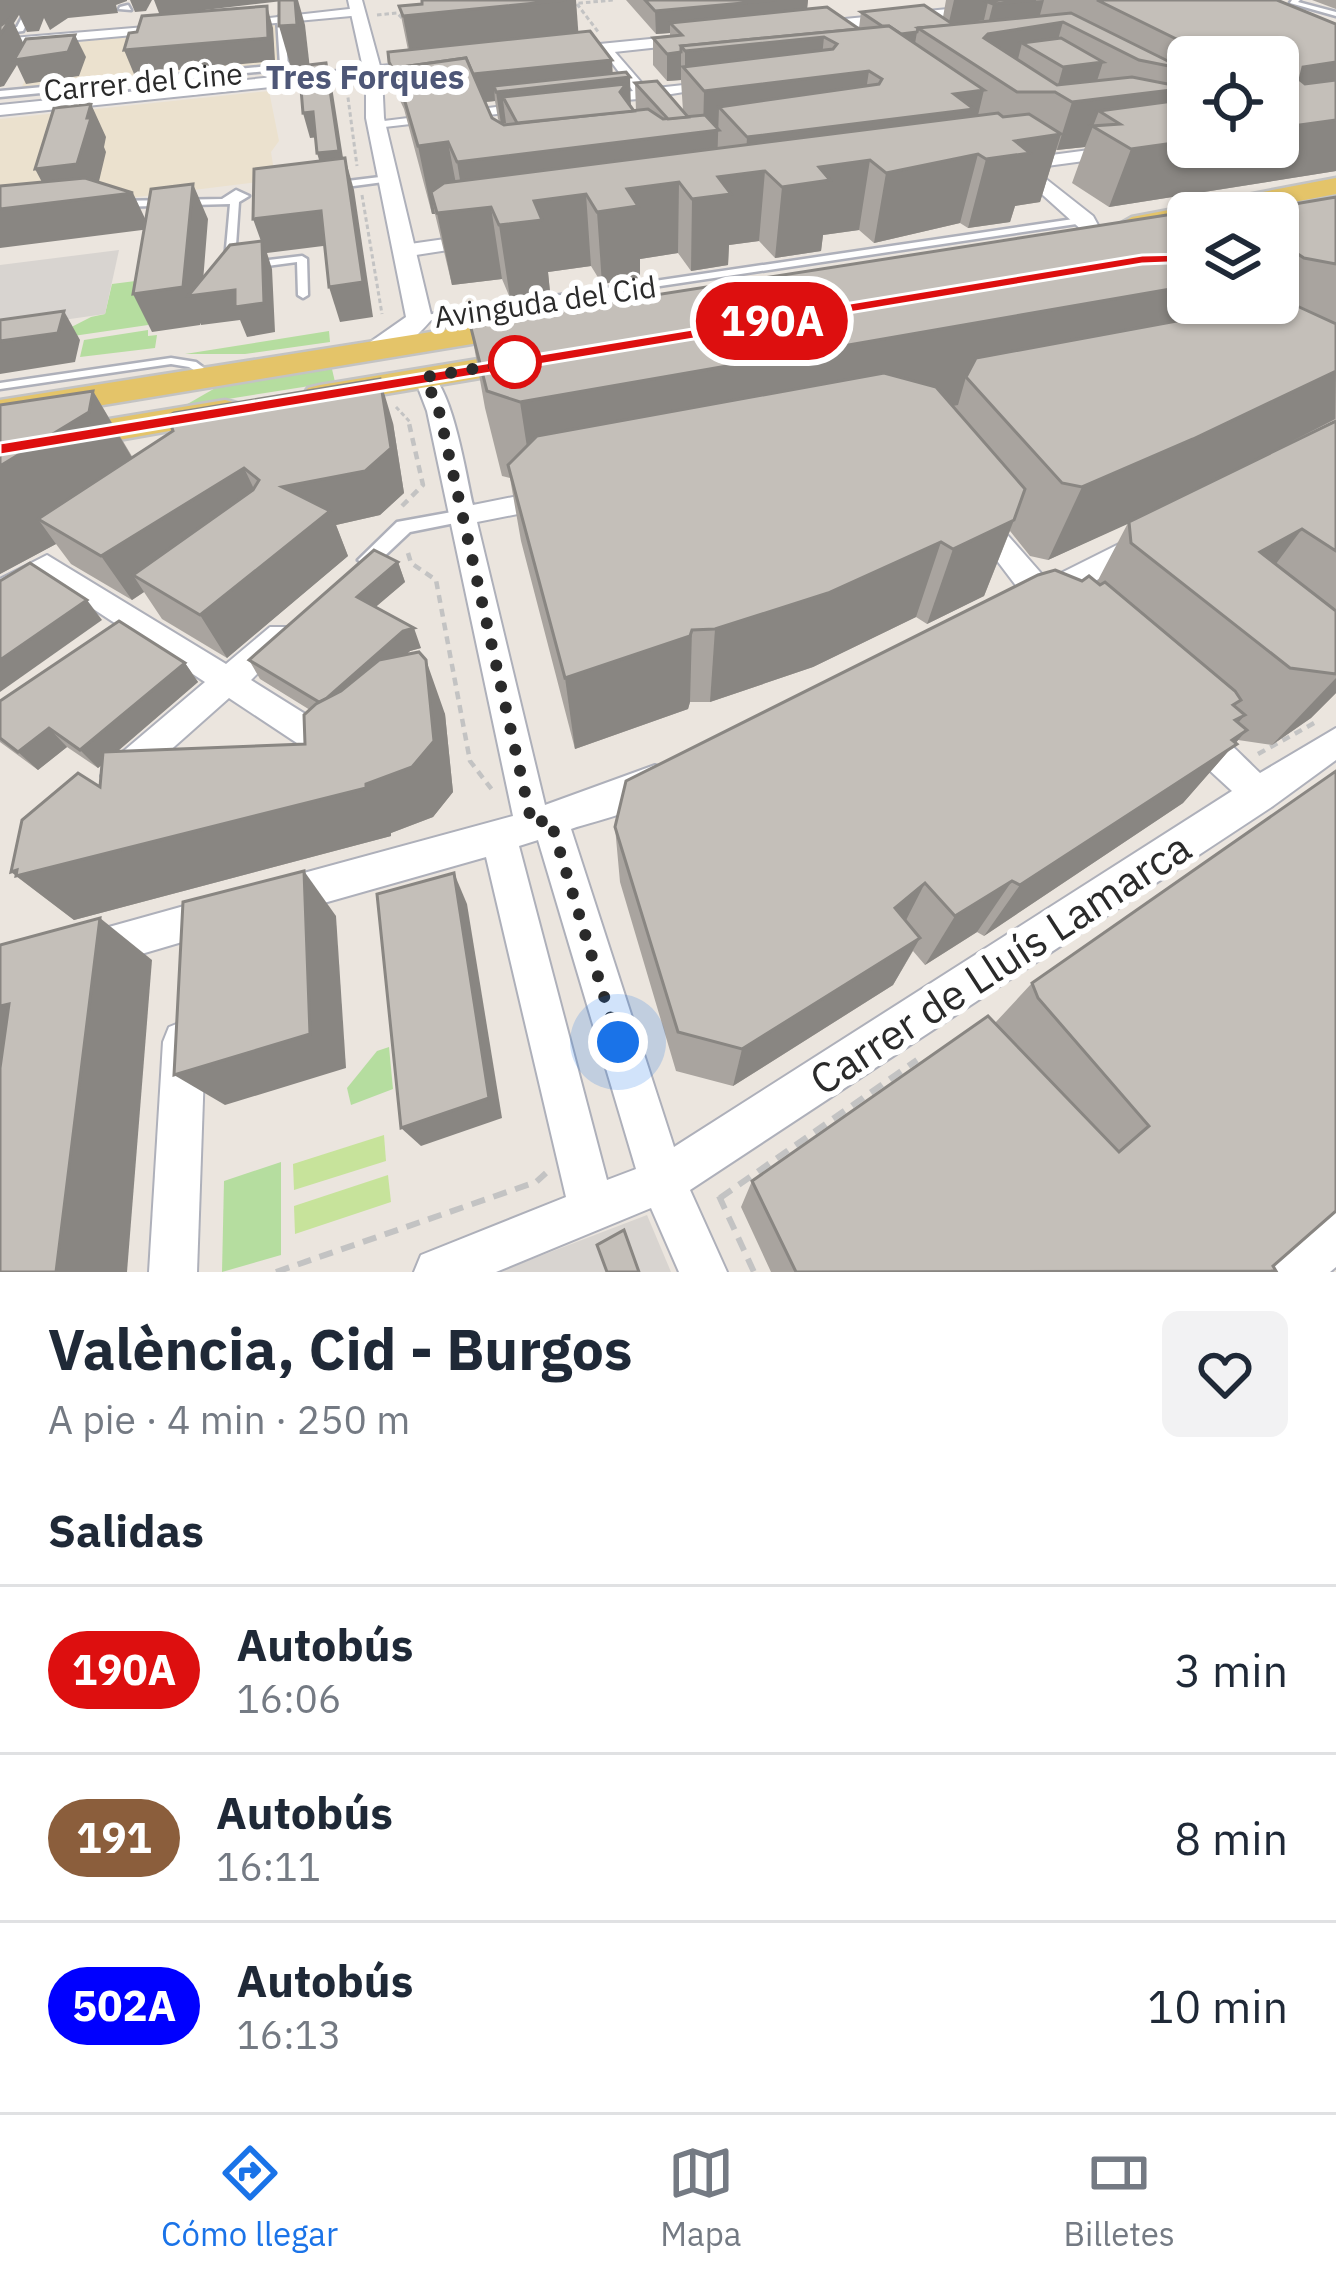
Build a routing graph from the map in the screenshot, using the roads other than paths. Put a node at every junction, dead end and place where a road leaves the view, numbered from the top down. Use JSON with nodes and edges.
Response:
{"nodes":[{"id":1,"x":35,"y":0,"type":"edge"},
{"id":2,"x":1084,"y":0,"type":"edge"},
{"id":3,"x":1297,"y":0,"type":"edge"},
{"id":4,"x":304,"y":6,"type":"dead end"},
{"id":5,"x":806,"y":6,"type":"edge"},
{"id":6,"x":1269,"y":6,"type":"edge"},
{"id":7,"x":354,"y":8,"type":"edge"},
{"id":8,"x":992,"y":10,"type":"junction"},
{"id":9,"x":1336,"y":14,"type":"edge"},
{"id":10,"x":222,"y":18,"type":"joint"},
{"id":11,"x":281,"y":18,"type":"junction"},
{"id":12,"x":1025,"y":24,"type":"edge"},
{"id":13,"x":1336,"y":24,"type":"edge"},
{"id":14,"x":202,"y":26,"type":"edge"},
{"id":15,"x":831,"y":26,"type":"junction"},
{"id":16,"x":787,"y":30,"type":"edge"},
{"id":17,"x":0,"y":31,"type":"edge"},
{"id":18,"x":719,"y":37,"type":"edge"},
{"id":19,"x":849,"y":38,"type":"edge"},
{"id":20,"x":40,"y":40,"type":"junction"},
{"id":21,"x":8,"y":44,"type":"edge"},
{"id":22,"x":607,"y":45,"type":"junction"},
{"id":23,"x":539,"y":55,"type":"edge"},
{"id":24,"x":30,"y":58,"type":"edge"},
{"id":25,"x":449,"y":64,"type":"edge"},
{"id":26,"x":20,"y":76,"type":"edge"},
{"id":27,"x":358,"y":76,"type":"junction"},
{"id":28,"x":731,"y":84,"type":"edge"},
{"id":29,"x":5,"y":94,"type":"edge"},
{"id":30,"x":641,"y":94,"type":"junction"},
{"id":31,"x":573,"y":102,"type":"edge"},
{"id":32,"x":551,"y":104,"type":"edge"},
{"id":33,"x":0,"y":110,"type":"edge"},
{"id":34,"x":483,"y":112,"type":"junction"},
{"id":35,"x":642,"y":116,"type":"edge"},
{"id":36,"x":375,"y":121,"type":"junction"},
{"id":37,"x":493,"y":134,"type":"edge"},
{"id":38,"x":1036,"y":137,"type":"edge"},
{"id":39,"x":1167,"y":145,"type":"edge"},
{"id":40,"x":997,"y":160,"type":"edge"},
{"id":41,"x":1018,"y":165,"type":"junction"},
{"id":42,"x":388,"y":179,"type":"junction"},
{"id":43,"x":1336,"y":186,"type":"edge"},
{"id":44,"x":326,"y":187,"type":"edge"},
{"id":45,"x":265,"y":194,"type":"edge"},
{"id":46,"x":235,"y":199,"type":"junction"},
{"id":47,"x":1336,"y":202,"type":"edge"},
{"id":48,"x":106,"y":206,"type":"edge"},
{"id":49,"x":1299,"y":208,"type":"edge"},
{"id":50,"x":1167,"y":226,"type":"edge"},
{"id":51,"x":1091,"y":228,"type":"junction"},
{"id":52,"x":492,"y":238,"type":"edge"},
{"id":53,"x":403,"y":251,"type":"junction"},
{"id":54,"x":1067,"y":256,"type":"edge"},
{"id":55,"x":758,"y":290,"type":"junction"},
{"id":56,"x":303,"y":295,"type":"dead end"},
{"id":57,"x":661,"y":317,"type":"edge"},
{"id":58,"x":419,"y":319,"type":"junction"},
{"id":59,"x":374,"y":338,"type":"junction"},
{"id":60,"x":556,"y":353,"type":"edge"},
{"id":61,"x":210,"y":376,"type":"junction"},
{"id":62,"x":425,"y":377,"type":"junction"},
{"id":63,"x":0,"y":386,"type":"edge"},
{"id":64,"x":0,"y":411,"type":"edge"},
{"id":65,"x":0,"y":435,"type":"edge"},
{"id":66,"x":0,"y":449,"type":"edge"},
{"id":67,"x":580,"y":493,"type":"edge"},
{"id":68,"x":967,"y":503,"type":"edge"},
{"id":69,"x":463,"y":516,"type":"junction"},
{"id":70,"x":1167,"y":531,"type":"edge"},
{"id":71,"x":359,"y":568,"type":"edge"},
{"id":72,"x":0,"y":592,"type":"edge"},
{"id":73,"x":1027,"y":603,"type":"junction"},
{"id":74,"x":297,"y":621,"type":"edge"},
{"id":75,"x":1073,"y":626,"type":"edge"},
{"id":76,"x":226,"y":682,"type":"junction"},
{"id":77,"x":1171,"y":714,"type":"edge"},
{"id":78,"x":361,"y":722,"type":"edge"},
{"id":79,"x":1327,"y":732,"type":"edge"},
{"id":80,"x":682,"y":767,"type":"edge"},
{"id":81,"x":114,"y":781,"type":"edge"},
{"id":82,"x":1262,"y":795,"type":"junction"},
{"id":83,"x":519,"y":820,"type":"junction"},
{"id":84,"x":42,"y":962,"type":"edge"},
{"id":85,"x":185,"y":1001,"type":"edge"},
{"id":86,"x":662,"y":1181,"type":"junction"},
{"id":87,"x":592,"y":1210,"type":"junction"},
{"id":88,"x":1336,"y":1235,"type":"edge"},
{"id":89,"x":173,"y":1272,"type":"edge"},
{"id":90,"x":438,"y":1272,"type":"edge"},
{"id":91,"x":703,"y":1272,"type":"edge"},
{"id":92,"x":1294,"y":1272,"type":"edge"}],
"edges":[{"from":1,"to":21,"type":"street"},
{"from":2,"to":8,"type":"street"},
{"from":3,"to":9,"type":"lane"},
{"from":4,"to":10,"type":"street"},
{"from":5,"to":15,"type":"street"},
{"from":6,"to":13,"type":"main road"},
{"from":7,"to":11,"type":"street"},
{"from":7,"to":27,"type":"street"},
{"from":8,"to":12,"type":"street"},
{"from":8,"to":15,"type":"street"},
{"from":10,"to":11,"type":"street"},
{"from":11,"to":29,"type":"street","name":"Carrer del Cine"},
{"from":14,"to":20,"type":"street"},
{"from":15,"to":16,"type":"street"},
{"from":15,"to":19,"type":"street"},
{"from":17,"to":21,"type":"street"},
{"from":18,"to":22,"type":"street"},
{"from":20,"to":21,"type":"street"},
{"from":20,"to":24,"type":"street"},
{"from":22,"to":23,"type":"street"},
{"from":22,"to":30,"type":"street"},
{"from":25,"to":27,"type":"street"},
{"from":26,"to":29,"type":"street"},
{"from":27,"to":33,"type":"street"},
{"from":27,"to":36,"type":"street"},
{"from":28,"to":30,"type":"street"},
{"from":30,"to":31,"type":"street"},
{"from":30,"to":35,"type":"street"},
{"from":32,"to":34,"type":"street"},
{"from":34,"to":36,"type":"street"},
{"from":34,"to":37,"type":"street"},
{"from":36,"to":42,"type":"street"},
{"from":38,"to":41,"type":"street"},
{"from":39,"to":41,"type":"street"},
{"from":40,"to":41,"type":"street"},
{"from":41,"to":51,"type":"street"},
{"from":42,"to":44,"type":"lane"},
{"from":42,"to":53,"type":"street"},
{"from":43,"to":51,"type":"main road","name":"Avinguda del Cid"},
{"from":45,"to":46,"type":"lane"},
{"from":46,"to":48,"type":"lane"},
{"from":46,"to":56,"type":"lane"},
{"from":47,"to":49,"type":"main road"},
{"from":50,"to":51,"type":"main road","name":"Avinguda del Cid"},
{"from":51,"to":54,"type":"main road"},
{"from":51,"to":55,"type":"main road","name":"Avinguda del Cid"},
{"from":51,"to":58,"type":"lane","name":"Avinguda del Cid"},
{"from":52,"to":53,"type":"street"},
{"from":53,"to":58,"type":"street"},
{"from":55,"to":57,"type":"main road"},
{"from":55,"to":59,"type":"main road","name":"Avinguda del Cid"},
{"from":58,"to":59,"type":"street","name":"Avinguda del Cid"},
{"from":59,"to":61,"type":"main road","name":"Avinguda del Cid"},
{"from":60,"to":62,"type":"main road","name":"Avinguda del Cid"},
{"from":61,"to":63,"type":"lane"},
{"from":61,"to":64,"type":"main road","name":"Avinguda del Cid"},
{"from":61,"to":65,"type":"main road"},
{"from":62,"to":66,"type":"main road","name":"Avinguda del Cid"},
{"from":62,"to":69,"type":"street"},
{"from":67,"to":69,"type":"street"},
{"from":68,"to":73,"type":"street"},
{"from":69,"to":71,"type":"street"},
{"from":69,"to":83,"type":"street"},
{"from":70,"to":73,"type":"street"},
{"from":72,"to":76,"type":"street"},
{"from":73,"to":75,"type":"street"},
{"from":74,"to":76,"type":"street"},
{"from":76,"to":78,"type":"street"},
{"from":76,"to":81,"type":"street"},
{"from":77,"to":82,"type":"street"},
{"from":79,"to":82,"type":"street","name":"Carrer de Lluís Lamarca"},
{"from":80,"to":83,"type":"street"},
{"from":82,"to":86,"type":"street","name":"Carrer de Lluís Lamarca"},
{"from":83,"to":84,"type":"street"},
{"from":83,"to":86,"type":"street"},
{"from":83,"to":87,"type":"street"},
{"from":85,"to":89,"type":"street"},
{"from":86,"to":87,"type":"street","name":"Carrer de Lluís Lamarca"},
{"from":86,"to":91,"type":"street"},
{"from":87,"to":90,"type":"street","name":"Carrer de Lluís Lamarca"},
{"from":88,"to":92,"type":"street"}]}
